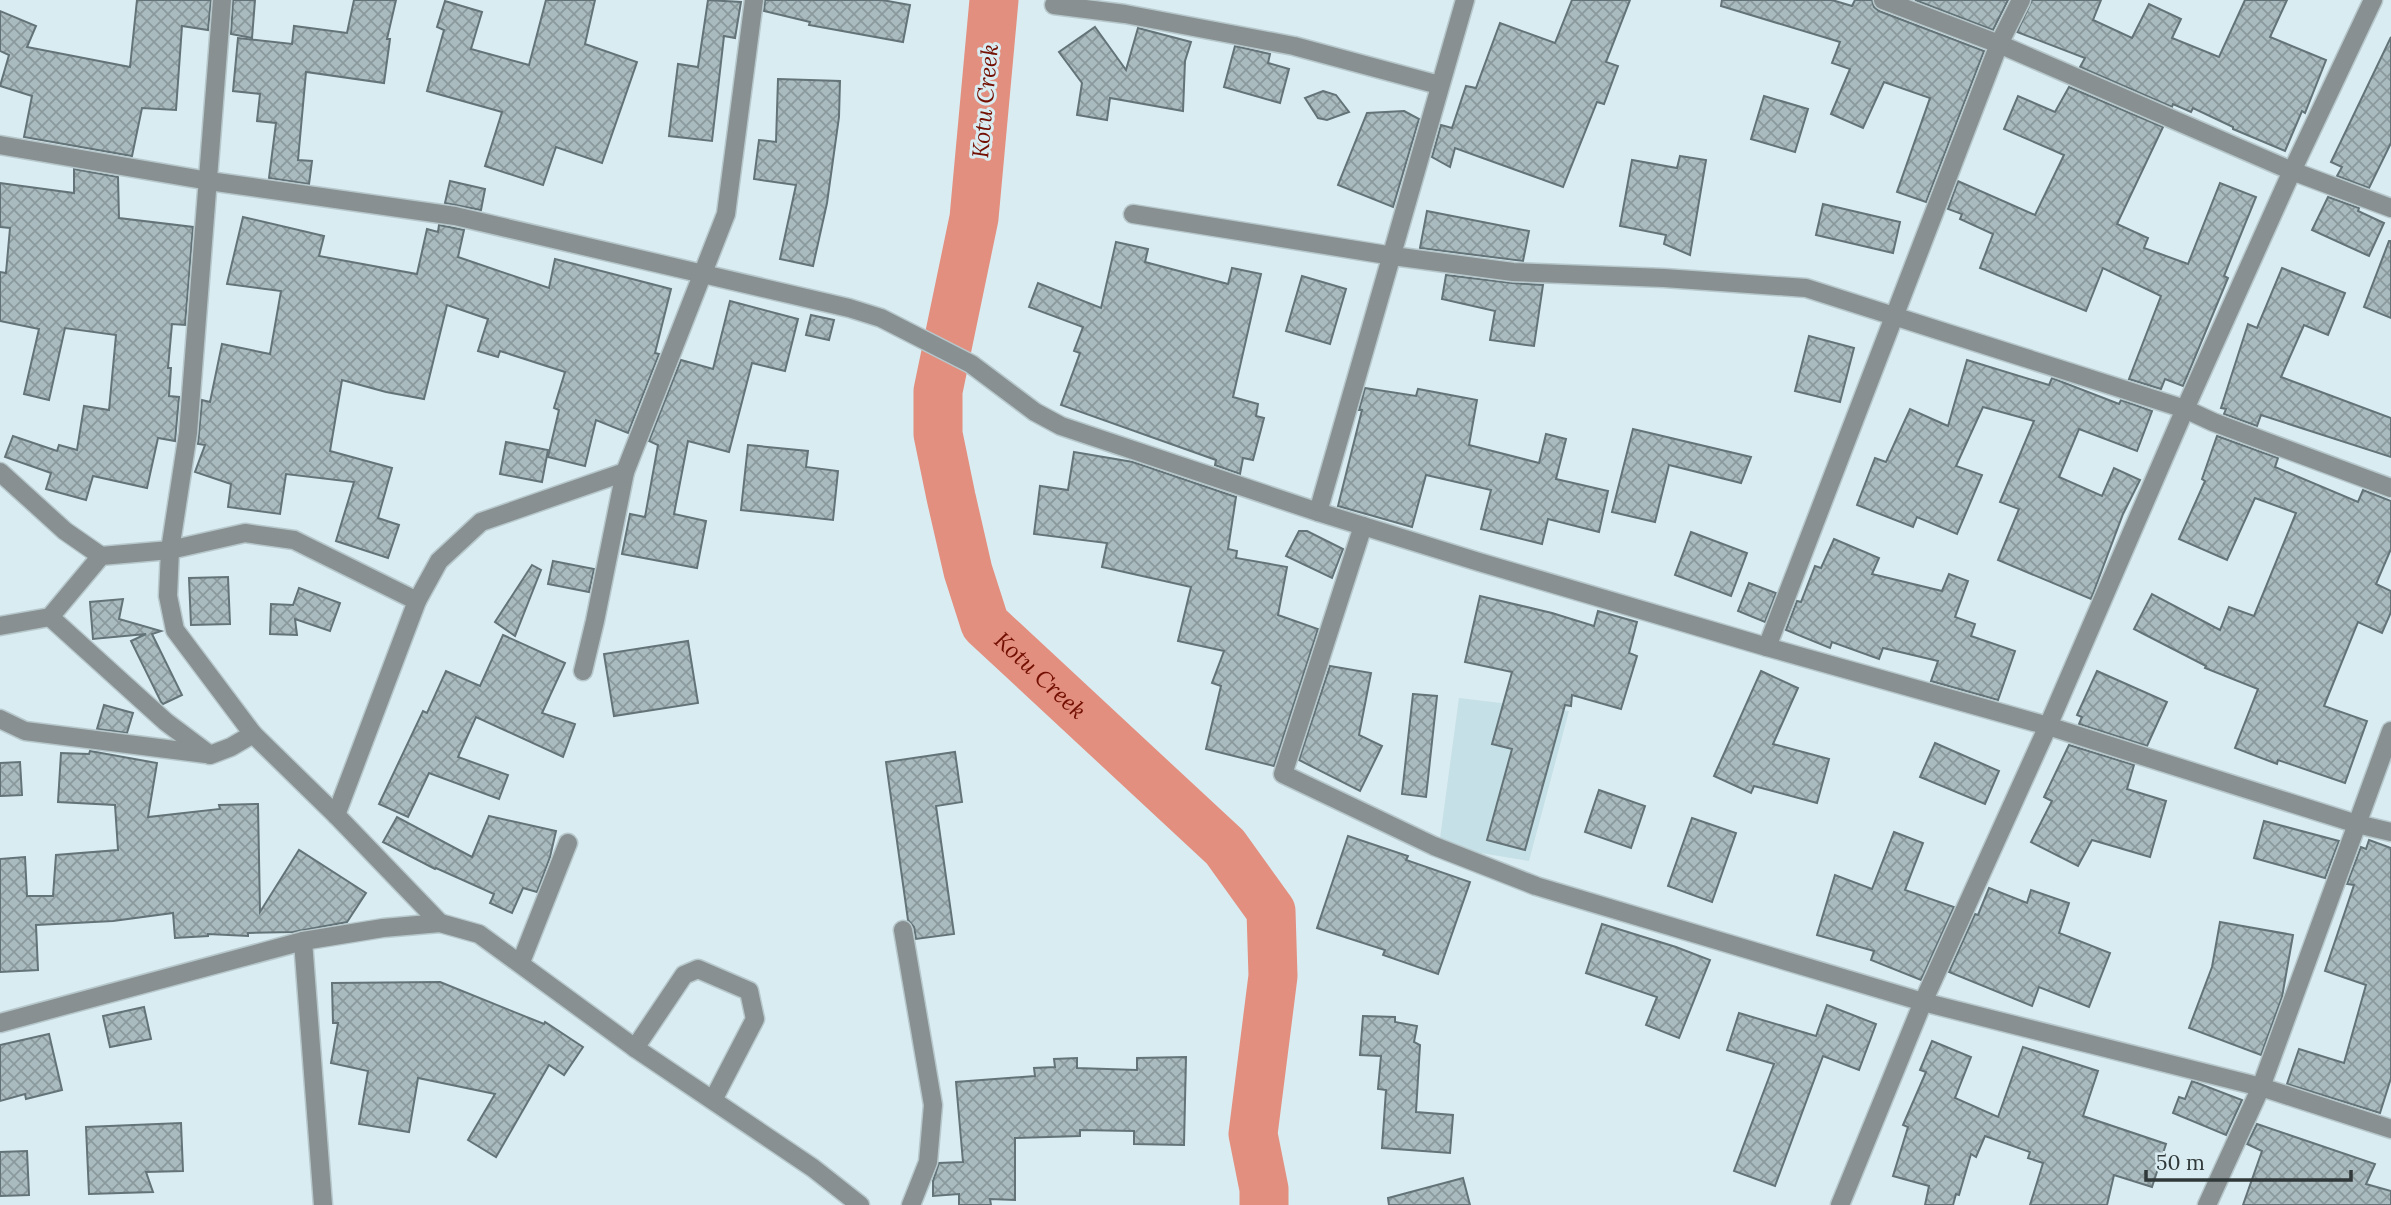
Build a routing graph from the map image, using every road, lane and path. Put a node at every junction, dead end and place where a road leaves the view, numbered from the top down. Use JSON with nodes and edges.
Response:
{"nodes":[{"id":1,"x":222,"y":0,"type":"edge"},
{"id":2,"x":754,"y":0,"type":"edge"},
{"id":3,"x":1465,"y":0,"type":"edge"},
{"id":4,"x":1883,"y":0,"type":"edge"},
{"id":5,"x":2021,"y":0,"type":"edge"},
{"id":6,"x":2373,"y":0,"type":"edge"},
{"id":7,"x":1054,"y":5,"type":"dead end"},
{"id":8,"x":2000,"y":44,"type":"junction"},
{"id":9,"x":1439,"y":85,"type":"junction"},
{"id":10,"x":0,"y":145,"type":"edge"},
{"id":11,"x":2292,"y":171,"type":"junction"},
{"id":12,"x":209,"y":181,"type":"junction"},
{"id":13,"x":2391,"y":208,"type":"edge"},
{"id":14,"x":1133,"y":214,"type":"dead end"},
{"id":15,"x":1393,"y":256,"type":"junction"},
{"id":16,"x":704,"y":273,"type":"junction"},
{"id":17,"x":1895,"y":315,"type":"junction"},
{"id":18,"x":2185,"y":409,"type":"junction"},
{"id":19,"x":0,"y":472,"type":"edge"},
{"id":20,"x":625,"y":472,"type":"junction"},
{"id":21,"x":2391,"y":488,"type":"edge"},
{"id":22,"x":1318,"y":512,"type":"junction"},
{"id":23,"x":1363,"y":526,"type":"junction"},
{"id":24,"x":170,"y":550,"type":"junction"},
{"id":25,"x":101,"y":556,"type":"junction"},
{"id":26,"x":417,"y":601,"type":"junction"},
{"id":27,"x":50,"y":617,"type":"junction"},
{"id":28,"x":0,"y":625,"type":"edge"},
{"id":29,"x":1767,"y":647,"type":"junction"},
{"id":30,"x":583,"y":671,"type":"dead end"},
{"id":31,"x":0,"y":719,"type":"edge"},
{"id":32,"x":2048,"y":726,"type":"junction"},
{"id":33,"x":2391,"y":732,"type":"edge"},
{"id":34,"x":253,"y":734,"type":"junction"},
{"id":35,"x":210,"y":755,"type":"junction"},
{"id":36,"x":336,"y":815,"type":"junction"},
{"id":37,"x":2357,"y":824,"type":"junction"},
{"id":38,"x":2391,"y":832,"type":"edge"},
{"id":39,"x":568,"y":843,"type":"dead end"},
{"id":40,"x":440,"y":923,"type":"junction"},
{"id":41,"x":903,"y":930,"type":"dead end"},
{"id":42,"x":303,"y":941,"type":"junction"},
{"id":43,"x":521,"y":962,"type":"junction"},
{"id":44,"x":1923,"y":1002,"type":"junction"},
{"id":45,"x":0,"y":1023,"type":"edge"},
{"id":46,"x":635,"y":1048,"type":"junction"},
{"id":47,"x":2261,"y":1087,"type":"junction"},
{"id":48,"x":713,"y":1100,"type":"junction"},
{"id":49,"x":2391,"y":1129,"type":"edge"},
{"id":50,"x":323,"y":1205,"type":"edge"},
{"id":51,"x":860,"y":1205,"type":"edge"},
{"id":52,"x":911,"y":1205,"type":"edge"},
{"id":53,"x":1840,"y":1205,"type":"edge"},
{"id":54,"x":2207,"y":1205,"type":"edge"}],
"edges":[{"from":1,"to":12,"type":"street"},
{"from":2,"to":16,"type":"street"},
{"from":3,"to":9,"type":"street"},
{"from":4,"to":8,"type":"street"},
{"from":5,"to":8,"type":"street"},
{"from":6,"to":11,"type":"street"},
{"from":7,"to":9,"type":"street"},
{"from":8,"to":11,"type":"street"},
{"from":8,"to":17,"type":"street"},
{"from":9,"to":15,"type":"street"},
{"from":10,"to":12,"type":"street"},
{"from":11,"to":13,"type":"street"},
{"from":11,"to":18,"type":"street"},
{"from":12,"to":16,"type":"street"},
{"from":12,"to":24,"type":"street"},
{"from":14,"to":15,"type":"street"},
{"from":15,"to":17,"type":"street"},
{"from":15,"to":22,"type":"street"},
{"from":16,"to":20,"type":"street"},
{"from":16,"to":22,"type":"street"},
{"from":17,"to":18,"type":"street"},
{"from":17,"to":29,"type":"street"},
{"from":18,"to":21,"type":"street"},
{"from":18,"to":32,"type":"street"},
{"from":19,"to":25,"type":"street"},
{"from":20,"to":26,"type":"street"},
{"from":20,"to":30,"type":"street"},
{"from":22,"to":23,"type":"street"},
{"from":23,"to":29,"type":"street"},
{"from":23,"to":44,"type":"street"},
{"from":24,"to":25,"type":"street"},
{"from":24,"to":26,"type":"street"},
{"from":24,"to":34,"type":"street"},
{"from":25,"to":27,"type":"street"},
{"from":26,"to":36,"type":"street"},
{"from":27,"to":28,"type":"street"},
{"from":27,"to":35,"type":"street"},
{"from":29,"to":32,"type":"street"},
{"from":31,"to":35,"type":"street"},
{"from":32,"to":37,"type":"street"},
{"from":32,"to":44,"type":"street"},
{"from":33,"to":37,"type":"street"},
{"from":34,"to":35,"type":"street"},
{"from":34,"to":36,"type":"street"},
{"from":36,"to":40,"type":"street"},
{"from":37,"to":38,"type":"street"},
{"from":37,"to":47,"type":"street"},
{"from":39,"to":43,"type":"street"},
{"from":40,"to":42,"type":"street"},
{"from":40,"to":43,"type":"street"},
{"from":41,"to":52,"type":"street"},
{"from":42,"to":45,"type":"street"},
{"from":42,"to":50,"type":"street"},
{"from":43,"to":46,"type":"street"},
{"from":44,"to":47,"type":"street"},
{"from":44,"to":53,"type":"street"},
{"from":46,"to":48,"type":"street"},
{"from":46,"to":48,"type":"street"},
{"from":47,"to":49,"type":"street"},
{"from":47,"to":54,"type":"street"},
{"from":48,"to":51,"type":"street"}]}
